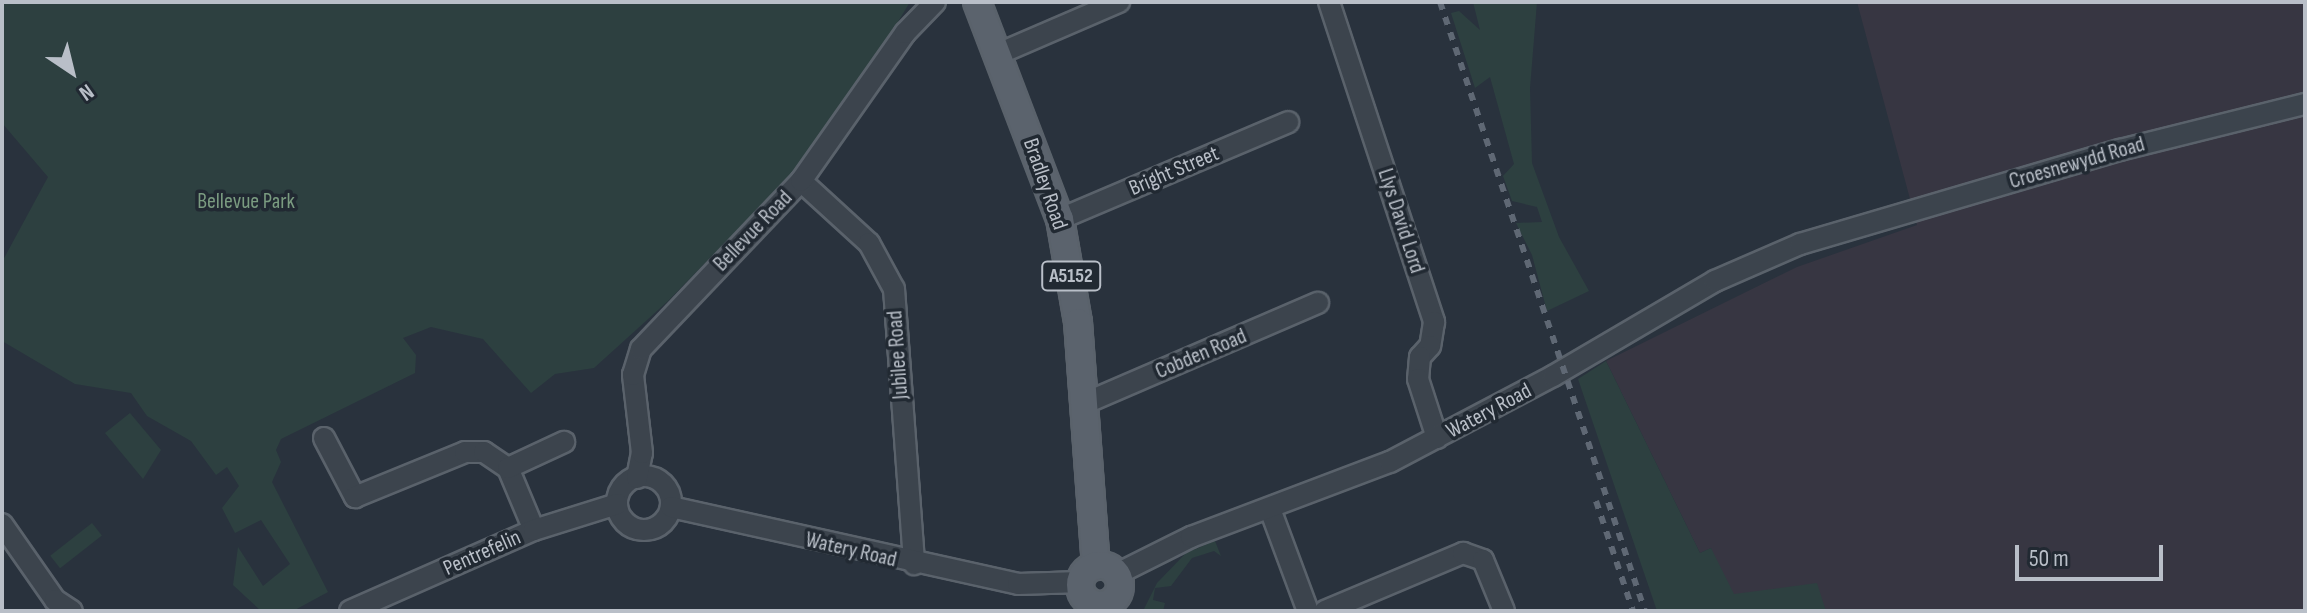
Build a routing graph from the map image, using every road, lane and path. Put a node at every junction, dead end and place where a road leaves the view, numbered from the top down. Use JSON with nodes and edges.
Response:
{"nodes":[{"id":1,"x":935,"y":2,"type":"edge"},
{"id":2,"x":977,"y":2,"type":"edge"},
{"id":3,"x":1119,"y":2,"type":"edge"},
{"id":4,"x":1329,"y":2,"type":"edge"},
{"id":5,"x":998,"y":54,"type":"junction"},
{"id":6,"x":2305,"y":104,"type":"edge"},
{"id":7,"x":1288,"y":122,"type":"dead end"},
{"id":8,"x":801,"y":181,"type":"junction"},
{"id":9,"x":1060,"y":219,"type":"junction"},
{"id":10,"x":1851,"y":228,"type":"joint"},
{"id":11,"x":1318,"y":303,"type":"dead end"},
{"id":12,"x":1083,"y":404,"type":"junction"},
{"id":13,"x":324,"y":438,"type":"dead end"},
{"id":14,"x":1437,"y":438,"type":"junction"},
{"id":15,"x":564,"y":442,"type":"dead end"},
{"id":16,"x":508,"y":468,"type":"junction"},
{"id":17,"x":637,"y":478,"type":"junction"},
{"id":18,"x":617,"y":504,"type":"junction"},
{"id":19,"x":671,"y":507,"type":"junction"},
{"id":20,"x":1270,"y":509,"type":"junction"},
{"id":21,"x":2,"y":524,"type":"edge"},
{"id":22,"x":534,"y":530,"type":"junction"},
{"id":23,"x":914,"y":564,"type":"junction"},
{"id":24,"x":1098,"y":574,"type":"junction"},
{"id":25,"x":1105,"y":608,"type":"edge"},
{"id":26,"x":1339,"y":608,"type":"edge"},
{"id":27,"x":72,"y":611,"type":"edge"},
{"id":28,"x":350,"y":611,"type":"edge"},
{"id":29,"x":1308,"y":611,"type":"edge"},
{"id":30,"x":1504,"y":611,"type":"edge"}],
"edges":[{"from":1,"to":8,"type":"street","name":"Bellevue Road"},
{"from":2,"to":5,"type":"main road","name":"Bradley Road","number":"A5152"},
{"from":3,"to":5,"type":"street"},
{"from":4,"to":14,"type":"street","name":"Llys David Lord"},
{"from":5,"to":9,"type":"main road","name":"Bradley Road","number":"A5152"},
{"from":6,"to":10,"type":"street","name":"Croesnewydd Road"},
{"from":7,"to":9,"type":"street","name":"Bright Street"},
{"from":8,"to":17,"type":"street","name":"Bellevue Road"},
{"from":8,"to":23,"type":"street","name":"Jubilee Road"},
{"from":9,"to":12,"type":"main road","name":"Bradley Road","number":"A5152"},
{"from":10,"to":14,"type":"street","name":"Watery Road"},
{"from":11,"to":12,"type":"street","name":"Cobden Road"},
{"from":12,"to":24,"type":"main road","name":"Bradley Road","number":"A5152"},
{"from":13,"to":16,"type":"street"},
{"from":14,"to":20,"type":"street","name":"Watery Road"},
{"from":15,"to":16,"type":"street"},
{"from":16,"to":22,"type":"street"},
{"from":17,"to":18,"type":"street"},
{"from":17,"to":19,"type":"street"},
{"from":18,"to":19,"type":"street"},
{"from":18,"to":22,"type":"street","name":"Pentrefelin"},
{"from":19,"to":23,"type":"street","name":"Watery Road"},
{"from":20,"to":24,"type":"street","name":"Watery Road"},
{"from":20,"to":29,"type":"street"},
{"from":21,"to":27,"type":"street"},
{"from":22,"to":28,"type":"street","name":"Pentrefelin"},
{"from":23,"to":24,"type":"street","name":"Watery Road"},
{"from":24,"to":25,"type":"main road"},
{"from":26,"to":30,"type":"street"}]}
